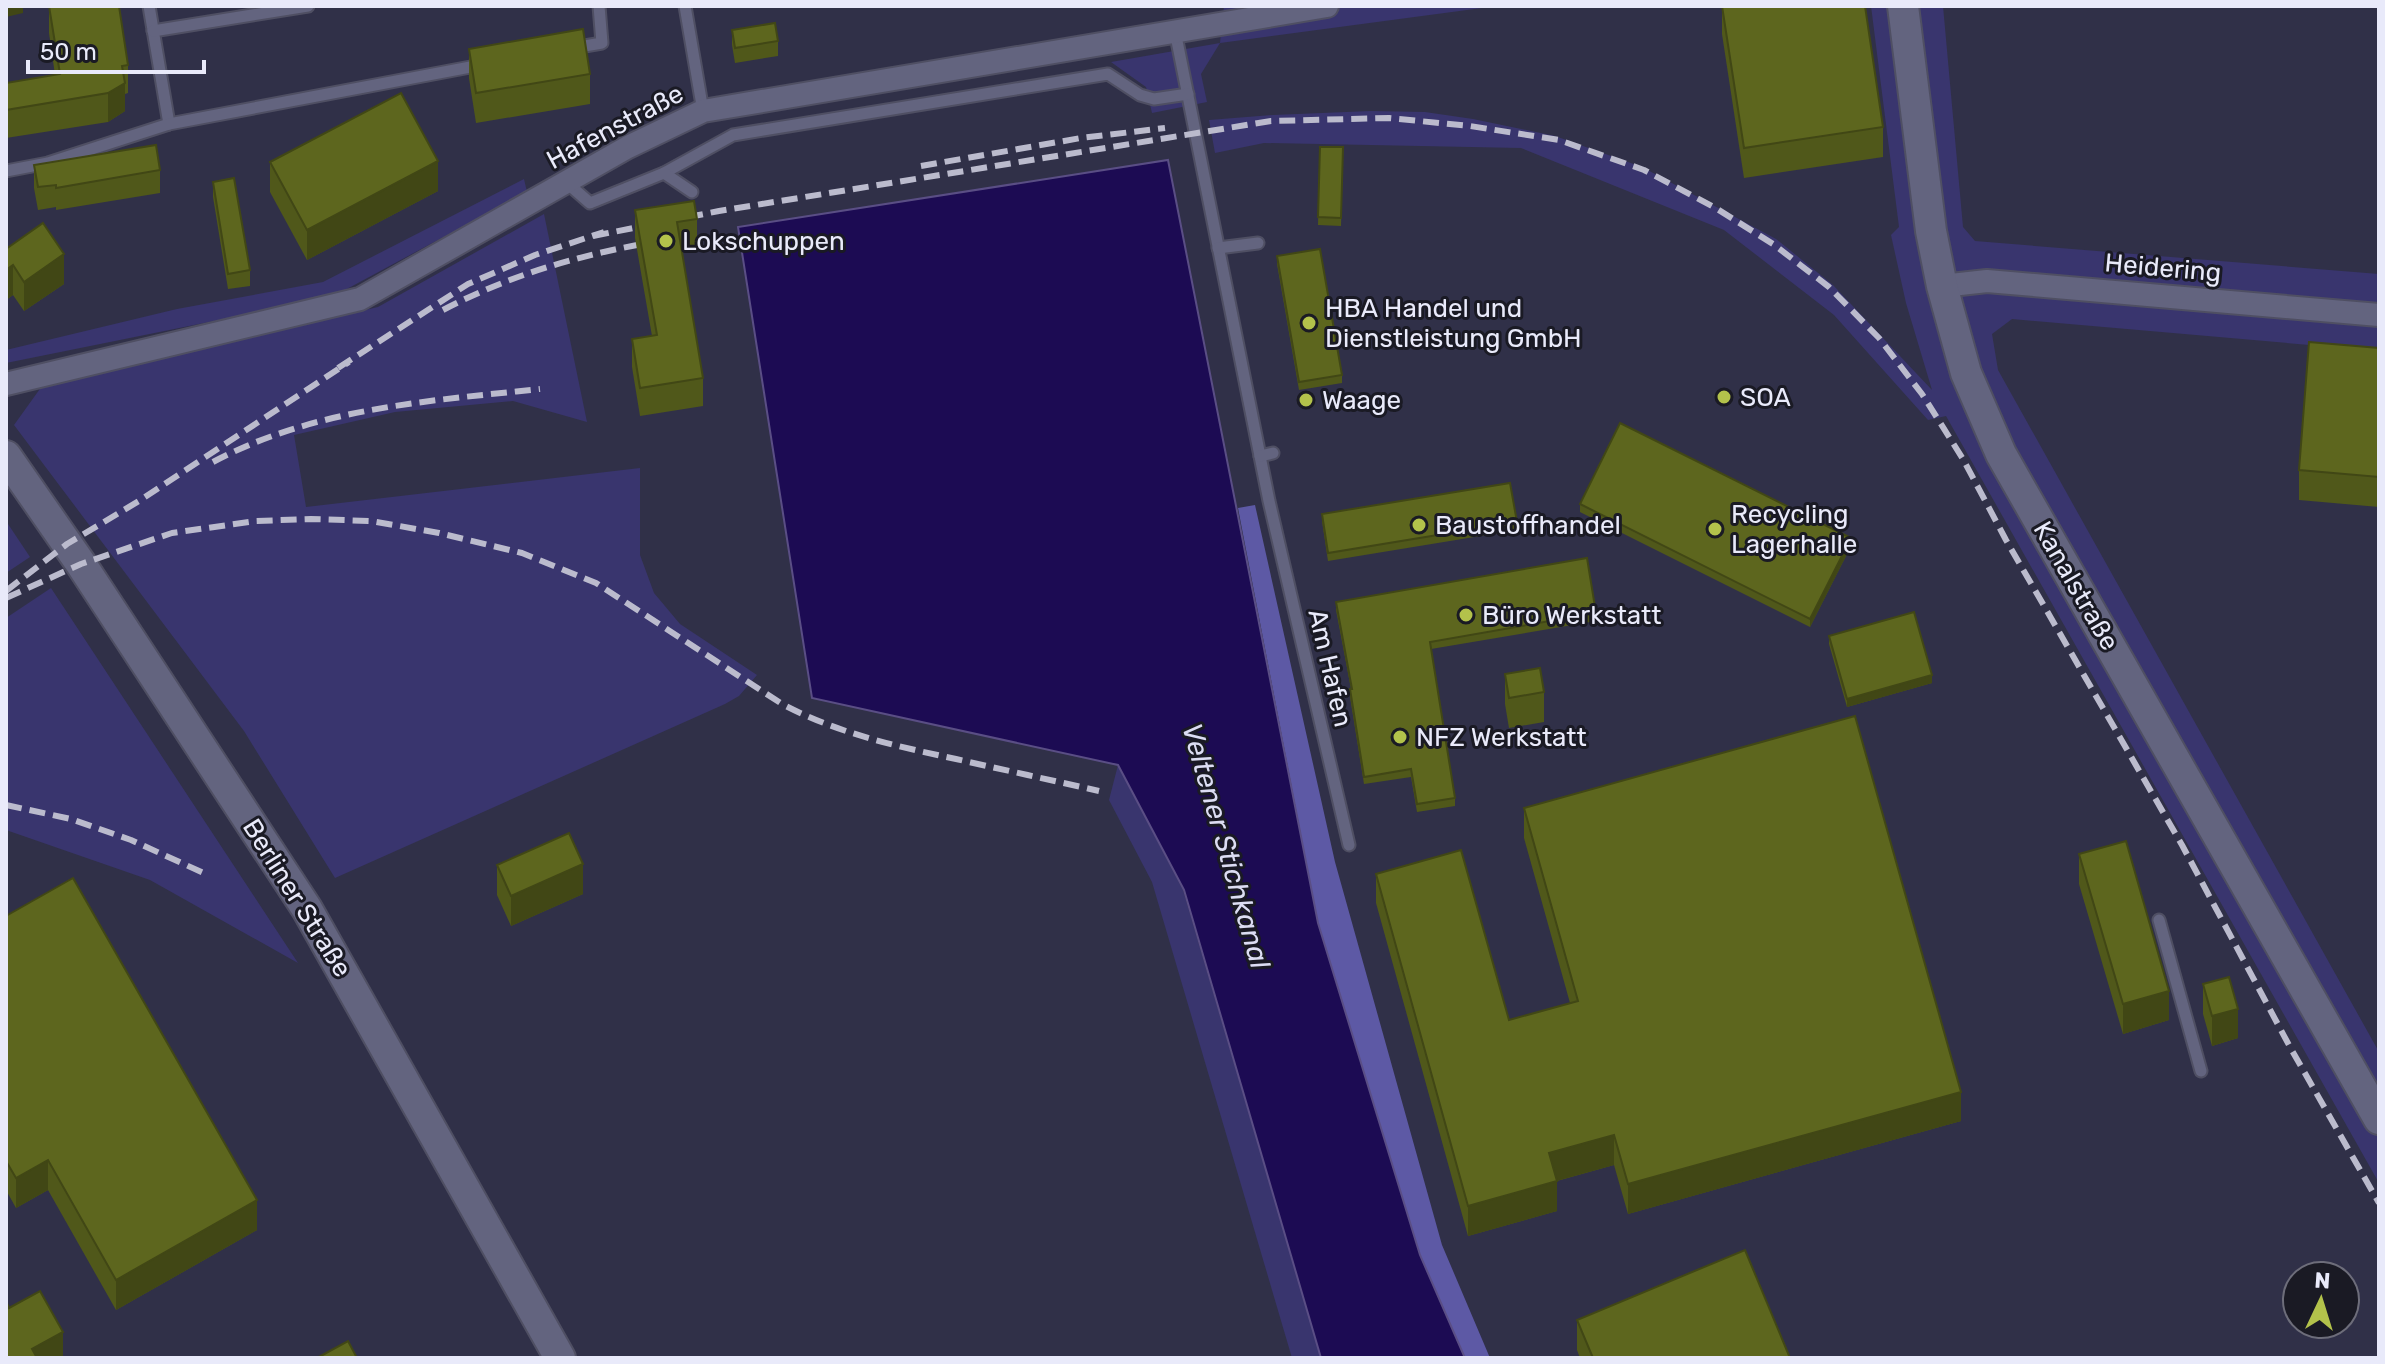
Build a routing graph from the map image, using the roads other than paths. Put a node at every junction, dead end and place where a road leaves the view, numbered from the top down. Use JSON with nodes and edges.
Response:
{"nodes":[{"id":1,"x":149,"y":6,"type":"edge"},
{"id":2,"x":308,"y":6,"type":"edge"},
{"id":3,"x":599,"y":6,"type":"edge"},
{"id":4,"x":685,"y":6,"type":"edge"},
{"id":5,"x":1327,"y":6,"type":"edge"},
{"id":6,"x":1903,"y":6,"type":"edge"},
{"id":7,"x":1237,"y":13,"type":"edge"},
{"id":8,"x":153,"y":31,"type":"junction"},
{"id":9,"x":1175,"y":31,"type":"junction"},
{"id":10,"x":556,"y":51,"type":"edge"},
{"id":11,"x":494,"y":63,"type":"edge"},
{"id":12,"x":1189,"y":99,"type":"junction"},
{"id":13,"x":703,"y":111,"type":"junction"},
{"id":14,"x":169,"y":124,"type":"junction"},
{"id":15,"x":6,"y":171,"type":"edge"},
{"id":16,"x":664,"y":173,"type":"junction"},
{"id":17,"x":567,"y":183,"type":"junction"},
{"id":18,"x":692,"y":192,"type":"dead end"},
{"id":19,"x":1258,"y":243,"type":"dead end"},
{"id":20,"x":1218,"y":248,"type":"junction"},
{"id":21,"x":1942,"y":286,"type":"junction"},
{"id":22,"x":2379,"y":315,"type":"edge"},
{"id":23,"x":6,"y":384,"type":"edge"},
{"id":24,"x":1273,"y":453,"type":"dead end"},
{"id":25,"x":6,"y":456,"type":"edge"},
{"id":26,"x":1260,"y":456,"type":"junction"},
{"id":27,"x":1349,"y":845,"type":"dead end"},
{"id":28,"x":2159,"y":920,"type":"dead end"},
{"id":29,"x":2201,"y":1071,"type":"dead end"},
{"id":30,"x":2379,"y":1119,"type":"edge"},
{"id":31,"x":560,"y":1358,"type":"edge"}],
"edges":[{"from":1,"to":8,"type":"lane"},
{"from":2,"to":8,"type":"lane"},
{"from":3,"to":10,"type":"lane"},
{"from":4,"to":13,"type":"lane"},
{"from":5,"to":7,"type":"street","name":"Hafenstraße"},
{"from":6,"to":21,"type":"street","name":"Kanalstraße"},
{"from":7,"to":9,"type":"street","name":"Hafenstraße"},
{"from":8,"to":14,"type":"lane"},
{"from":9,"to":12,"type":"lane"},
{"from":9,"to":13,"type":"street","name":"Hafenstraße"},
{"from":11,"to":14,"type":"lane"},
{"from":12,"to":16,"type":"lane"},
{"from":12,"to":20,"type":"lane","name":"Am Hafen"},
{"from":13,"to":17,"type":"street","name":"Hafenstraße"},
{"from":14,"to":15,"type":"lane"},
{"from":16,"to":17,"type":"lane"},
{"from":16,"to":18,"type":"lane"},
{"from":17,"to":23,"type":"street","name":"Hafenstraße"},
{"from":19,"to":20,"type":"lane"},
{"from":20,"to":26,"type":"lane","name":"Am Hafen"},
{"from":21,"to":22,"type":"street","name":"Heidering"},
{"from":21,"to":30,"type":"street","name":"Kanalstraße"},
{"from":24,"to":26,"type":"lane"},
{"from":25,"to":31,"type":"street","name":"Berliner Straße"},
{"from":26,"to":27,"type":"lane","name":"Am Hafen"},
{"from":28,"to":29,"type":"lane"}]}
